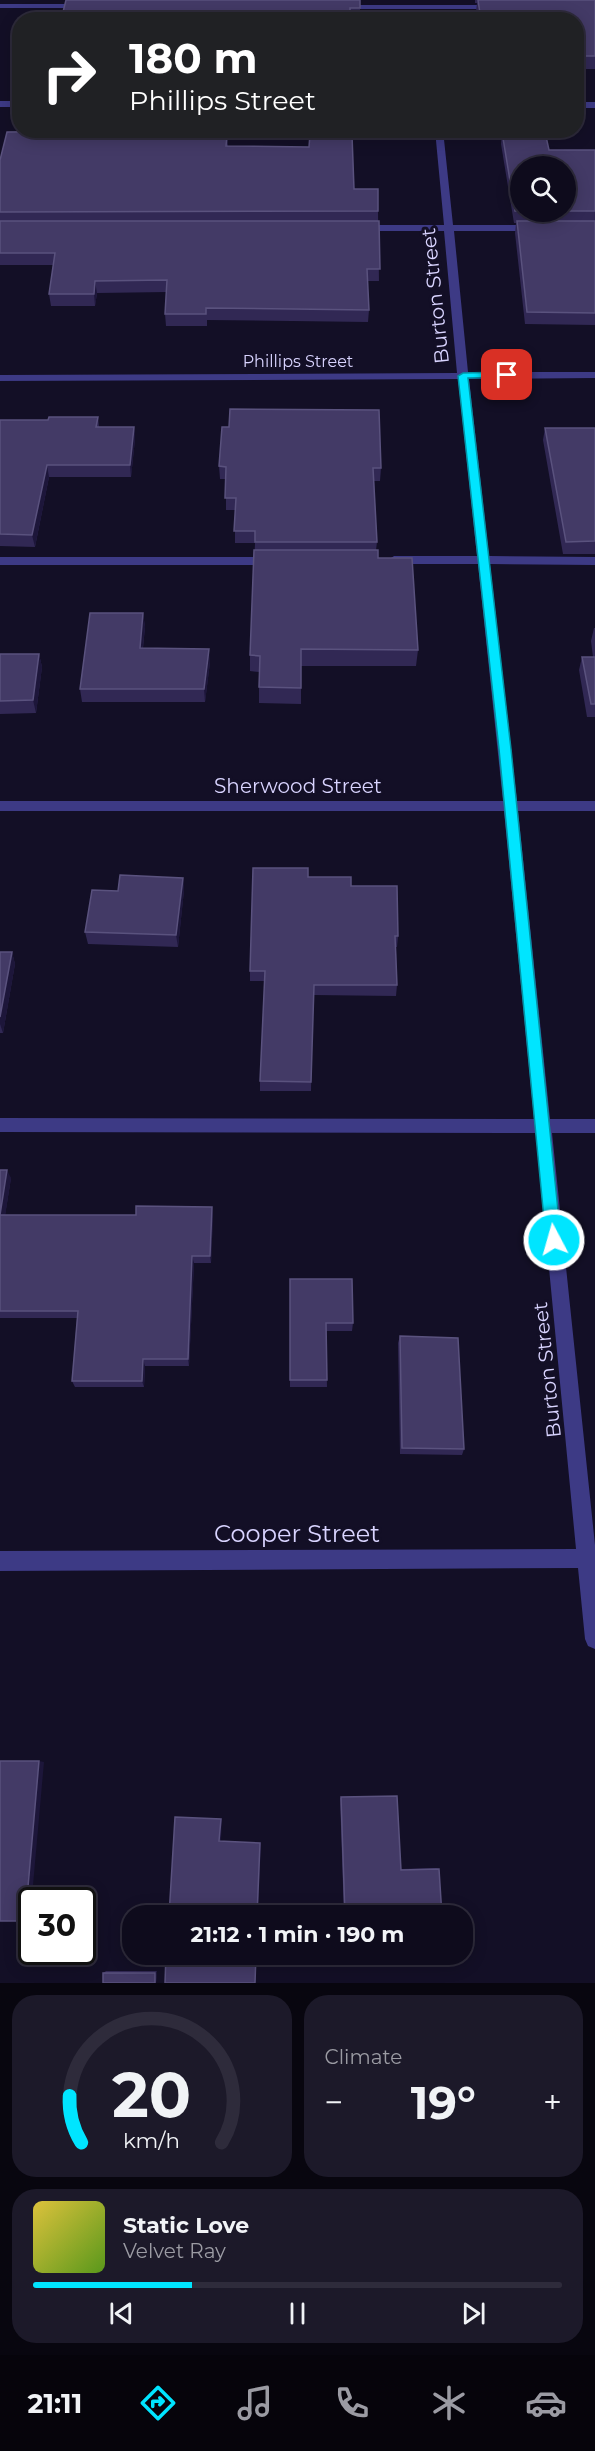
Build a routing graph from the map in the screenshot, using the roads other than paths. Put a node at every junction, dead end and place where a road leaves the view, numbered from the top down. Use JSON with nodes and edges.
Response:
{"nodes":[{"id":1,"x":424,"y":3,"type":"edge"},
{"id":2,"x":0,"y":6,"type":"edge"},
{"id":3,"x":94,"y":6,"type":"edge"},
{"id":4,"x":330,"y":7,"type":"edge"},
{"id":5,"x":504,"y":7,"type":"edge"},
{"id":6,"x":440,"y":138,"type":"edge"},
{"id":7,"x":346,"y":228,"type":"edge"},
{"id":8,"x":448,"y":228,"type":"junction"},
{"id":9,"x":550,"y":228,"type":"edge"},
{"id":10,"x":595,"y":375,"type":"edge"},
{"id":11,"x":463,"y":376,"type":"junction"},
{"id":12,"x":0,"y":378,"type":"edge"},
{"id":13,"x":380,"y":560,"type":"edge"},
{"id":14,"x":483,"y":560,"type":"junction"},
{"id":15,"x":0,"y":561,"type":"edge"},
{"id":16,"x":285,"y":561,"type":"edge"},
{"id":17,"x":595,"y":561,"type":"edge"},
{"id":18,"x":0,"y":806,"type":"edge"},
{"id":19,"x":510,"y":806,"type":"junction"},
{"id":20,"x":595,"y":806,"type":"edge"},
{"id":21,"x":0,"y":1125,"type":"edge"},
{"id":22,"x":542,"y":1126,"type":"junction"},
{"id":23,"x":595,"y":1126,"type":"edge"},
{"id":24,"x":590,"y":1558,"type":"edge"},
{"id":25,"x":0,"y":1561,"type":"edge"},
{"id":26,"x":595,"y":1639,"type":"edge"}],
"edges":[{"from":1,"to":4,"type":"street"},
{"from":1,"to":5,"type":"street"},
{"from":2,"to":3,"type":"street"},
{"from":6,"to":8,"type":"street","name":"Burton Street"},
{"from":7,"to":8,"type":"street"},
{"from":8,"to":9,"type":"street"},
{"from":8,"to":11,"type":"street","name":"Burton Street"},
{"from":10,"to":11,"type":"street","name":"Phillips Street"},
{"from":11,"to":12,"type":"street","name":"Phillips Street"},
{"from":11,"to":14,"type":"street","name":"Burton Street"},
{"from":13,"to":14,"type":"street"},
{"from":14,"to":17,"type":"street"},
{"from":14,"to":19,"type":"street","name":"Burton Street"},
{"from":15,"to":16,"type":"street"},
{"from":18,"to":19,"type":"street","name":"Sherwood Street"},
{"from":19,"to":20,"type":"street","name":"Sherwood Street"},
{"from":19,"to":22,"type":"street","name":"Burton Street"},
{"from":21,"to":22,"type":"street"},
{"from":22,"to":23,"type":"street"},
{"from":22,"to":24,"type":"street","name":"Burton Street"},
{"from":24,"to":25,"type":"street","name":"Cooper Street"},
{"from":24,"to":26,"type":"street","name":"Burton Street"}]}
